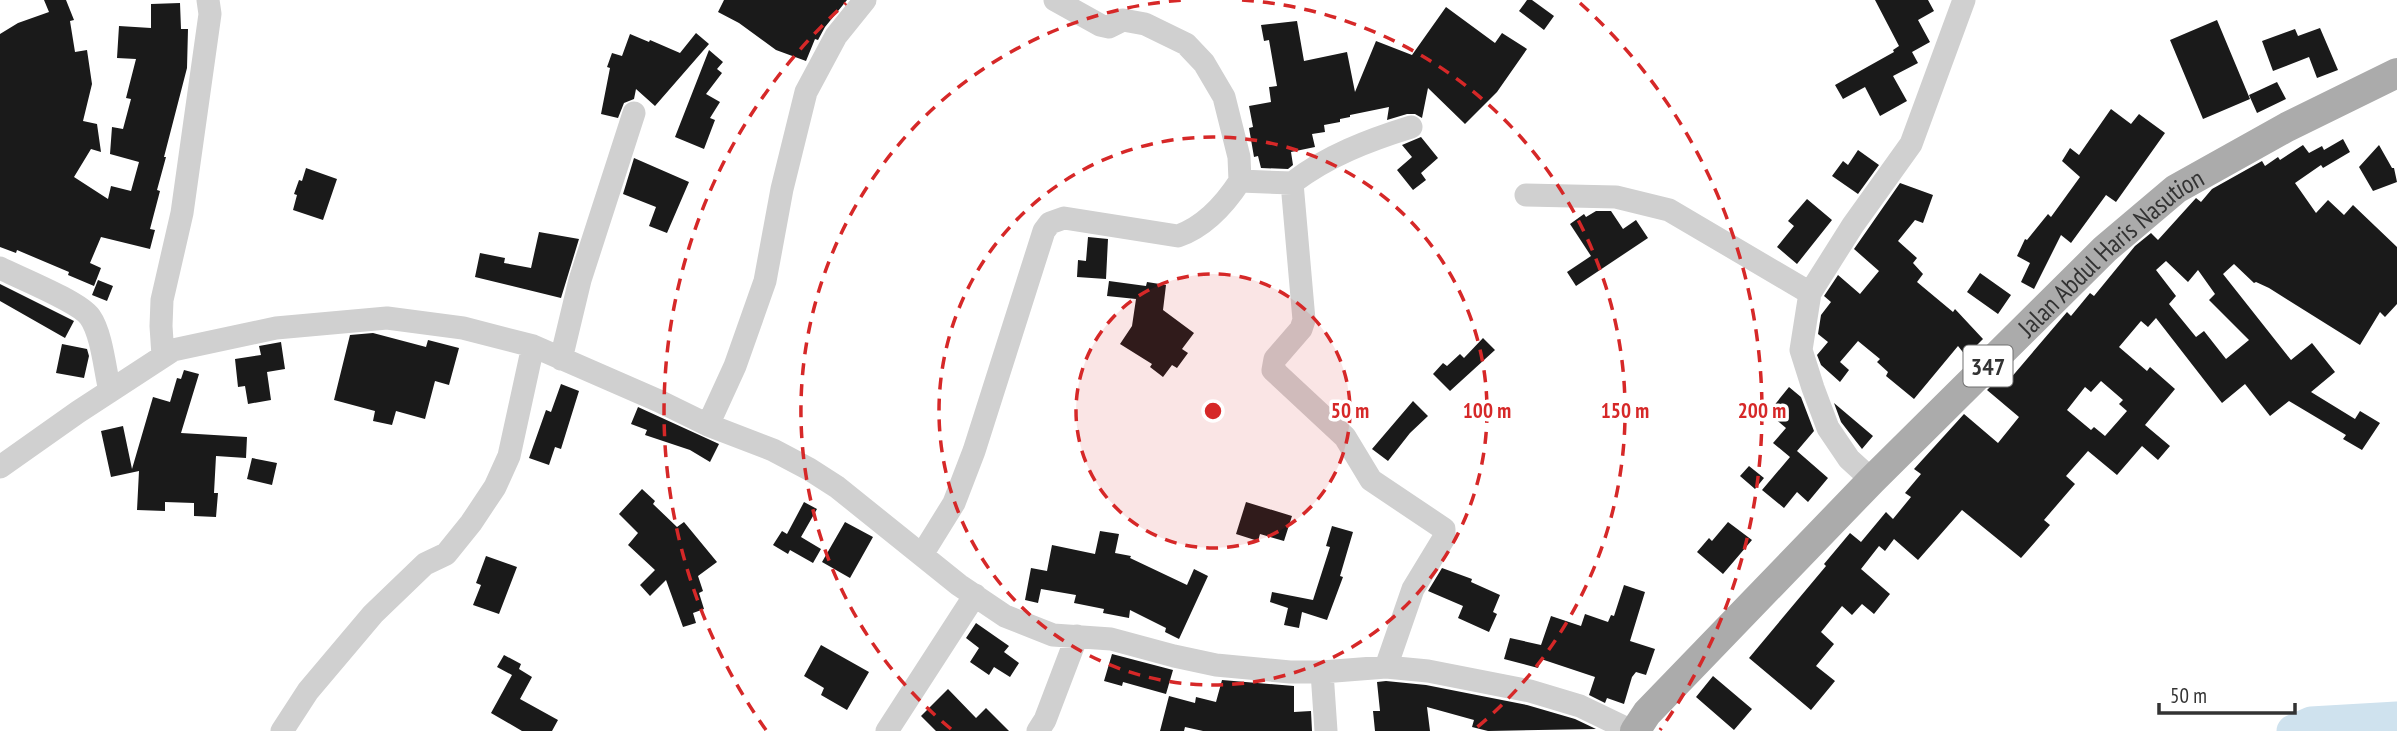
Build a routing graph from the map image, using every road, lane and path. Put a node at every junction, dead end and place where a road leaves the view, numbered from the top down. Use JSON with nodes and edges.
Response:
{"nodes":[{"id":1,"x":208,"y":0,"type":"edge"},
{"id":2,"x":865,"y":0,"type":"edge"},
{"id":3,"x":1055,"y":0,"type":"edge"},
{"id":4,"x":1964,"y":0,"type":"edge"},
{"id":5,"x":2397,"y":73,"type":"edge"},
{"id":6,"x":634,"y":113,"type":"dead end"},
{"id":7,"x":1411,"y":127,"type":"dead end"},
{"id":8,"x":1240,"y":180,"type":"junction"},
{"id":9,"x":1292,"y":183,"type":"junction"},
{"id":10,"x":1526,"y":195,"type":"dead end"},
{"id":11,"x":0,"y":268,"type":"edge"},
{"id":12,"x":1810,"y":293,"type":"junction"},
{"id":13,"x":533,"y":346,"type":"junction"},
{"id":14,"x":163,"y":356,"type":"junction"},
{"id":15,"x":561,"y":359,"type":"junction"},
{"id":16,"x":110,"y":391,"type":"junction"},
{"id":17,"x":708,"y":425,"type":"junction"},
{"id":18,"x":0,"y":467,"type":"edge"},
{"id":19,"x":1872,"y":480,"type":"junction"},
{"id":20,"x":923,"y":553,"type":"junction"},
{"id":21,"x":975,"y":595,"type":"junction"},
{"id":22,"x":1077,"y":636,"type":"junction"},
{"id":23,"x":1387,"y":667,"type":"junction"},
{"id":24,"x":1322,"y":672,"type":"junction"},
{"id":25,"x":282,"y":731,"type":"edge"},
{"id":26,"x":887,"y":731,"type":"edge"},
{"id":27,"x":1038,"y":731,"type":"edge"},
{"id":28,"x":1326,"y":731,"type":"edge"},
{"id":29,"x":1634,"y":731,"type":"edge"}],
"edges":[{"from":1,"to":14,"type":"street"},
{"from":2,"to":17,"type":"street"},
{"from":3,"to":8,"type":"street"},
{"from":4,"to":12,"type":"street"},
{"from":5,"to":19,"type":"main road","name":"Jalan Abdul Haris Nasution","number":"347"},
{"from":6,"to":15,"type":"street"},
{"from":7,"to":9,"type":"street"},
{"from":8,"to":9,"type":"street"},
{"from":8,"to":20,"type":"street"},
{"from":9,"to":23,"type":"street"},
{"from":10,"to":12,"type":"street"},
{"from":11,"to":16,"type":"street"},
{"from":12,"to":19,"type":"street"},
{"from":13,"to":14,"type":"street"},
{"from":13,"to":15,"type":"street"},
{"from":13,"to":25,"type":"street"},
{"from":14,"to":16,"type":"street"},
{"from":15,"to":17,"type":"street"},
{"from":16,"to":18,"type":"street"},
{"from":17,"to":20,"type":"street"},
{"from":19,"to":29,"type":"main road","name":"Jalan Abdul Haris Nasution","number":"347"},
{"from":20,"to":21,"type":"street"},
{"from":21,"to":22,"type":"street"},
{"from":21,"to":26,"type":"street"},
{"from":22,"to":24,"type":"street"},
{"from":22,"to":27,"type":"street"},
{"from":23,"to":24,"type":"street"},
{"from":23,"to":29,"type":"street"},
{"from":24,"to":28,"type":"street"}]}
